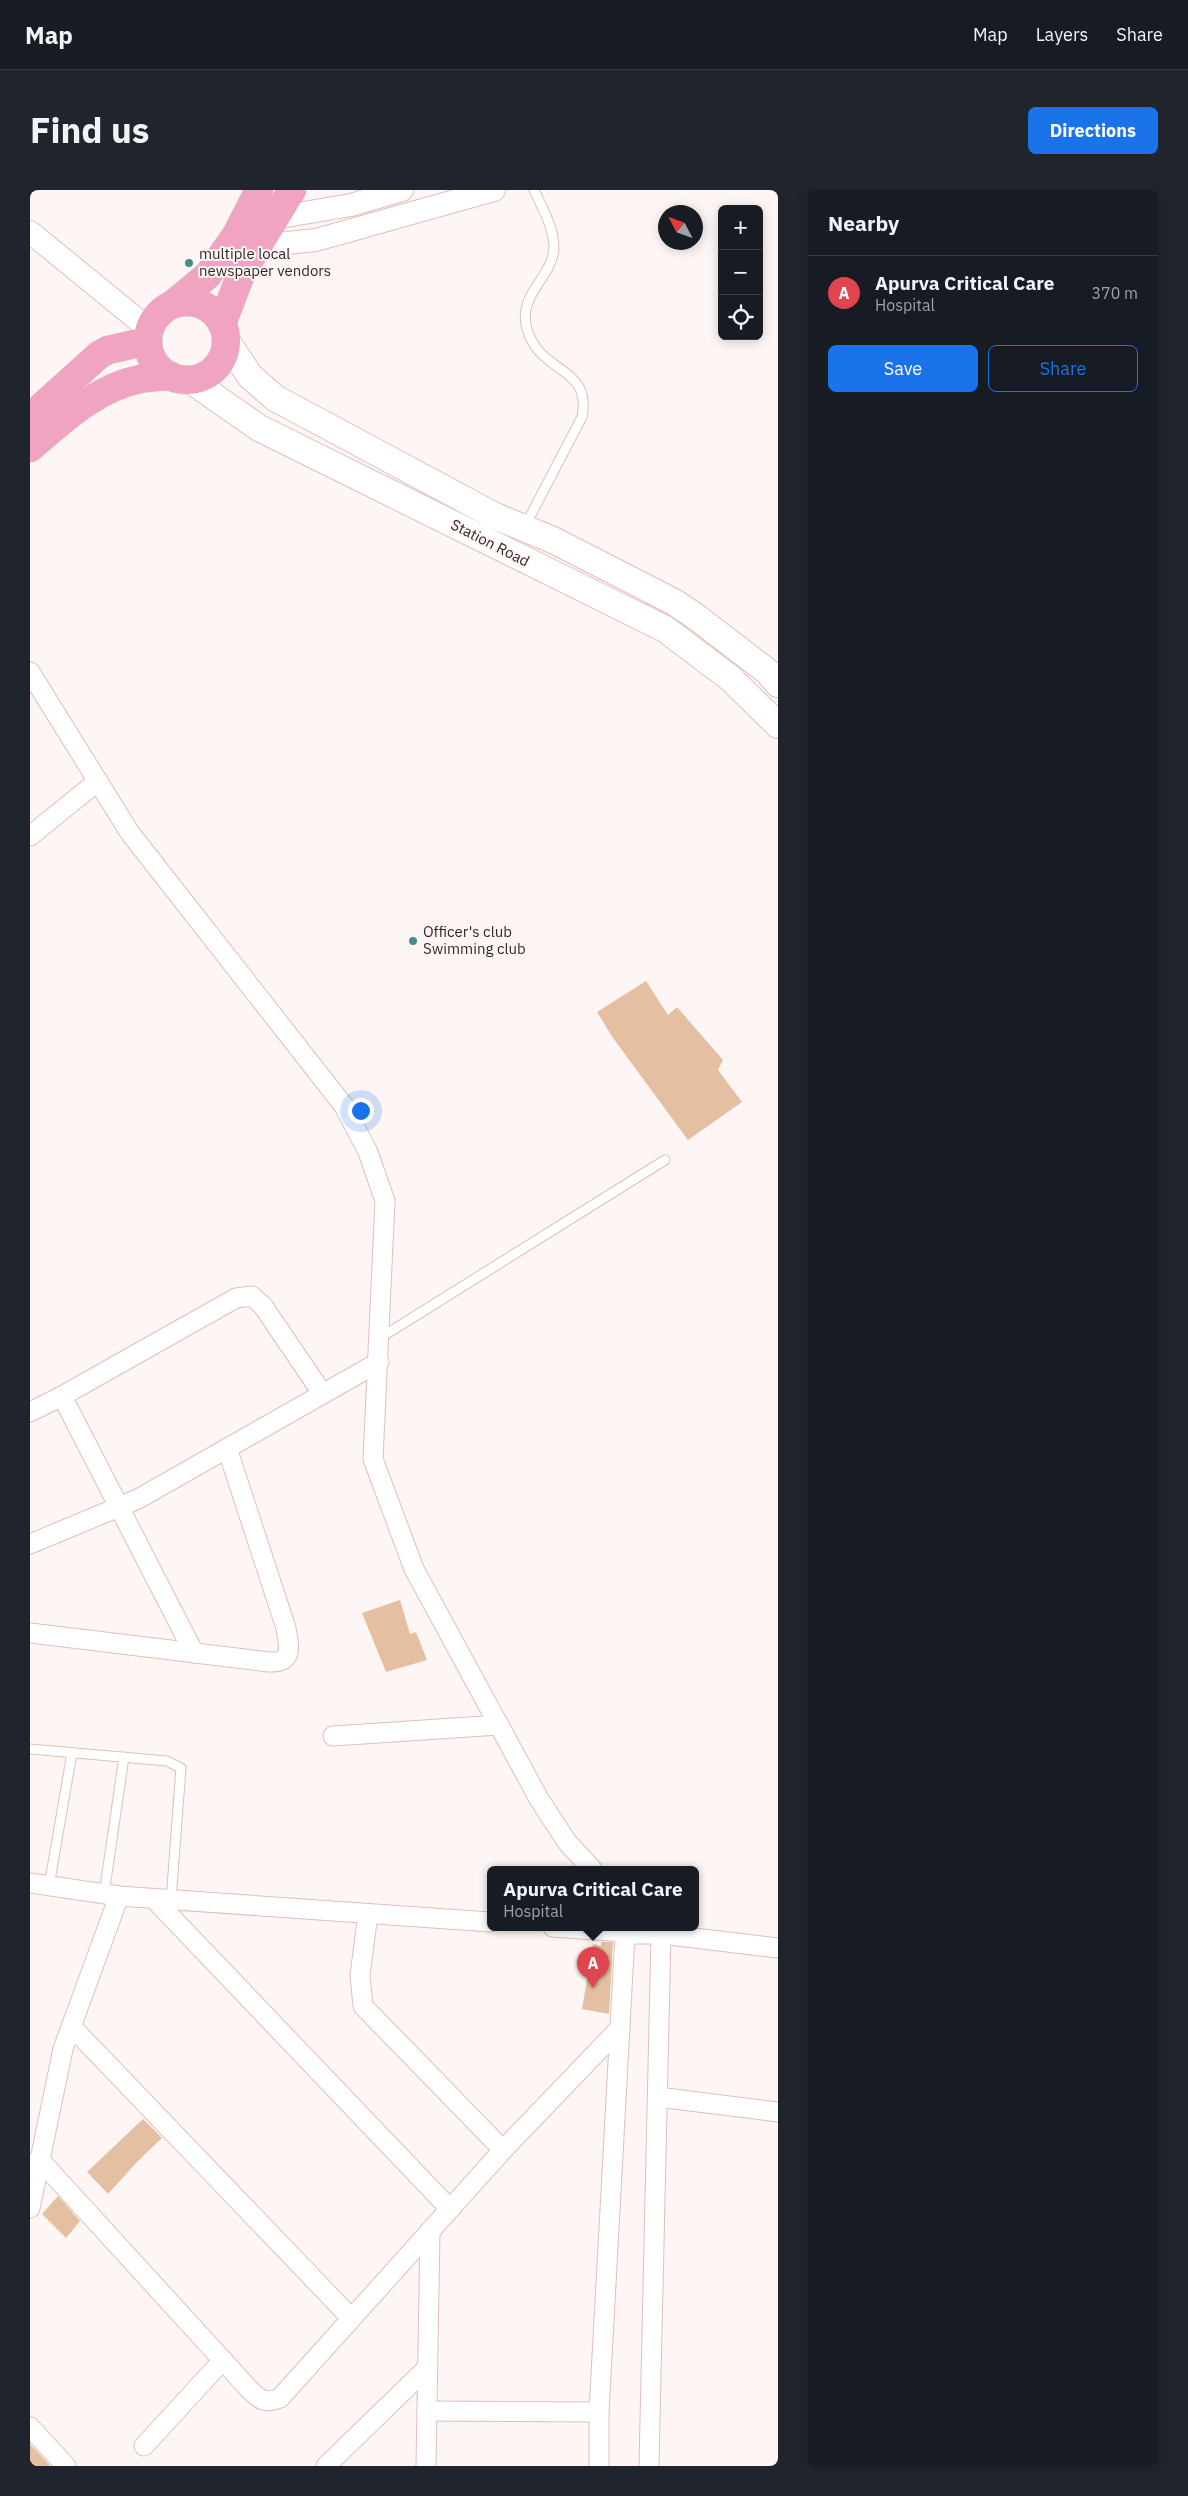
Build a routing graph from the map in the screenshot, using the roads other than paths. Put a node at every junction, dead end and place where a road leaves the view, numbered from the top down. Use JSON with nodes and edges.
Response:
{"nodes":[{"id":1,"x":258,"y":190,"type":"edge"},
{"id":2,"x":292,"y":190,"type":"edge"},
{"id":3,"x":402,"y":190,"type":"edge"},
{"id":4,"x":494,"y":190,"type":"edge"},
{"id":5,"x":534,"y":190,"type":"edge"},
{"id":6,"x":274,"y":218,"type":"junction"},
{"id":7,"x":30,"y":232,"type":"edge"},
{"id":8,"x":259,"y":246,"type":"junction"},
{"id":9,"x":173,"y":304,"type":"junction"},
{"id":10,"x":224,"y":332,"type":"junction"},
{"id":11,"x":149,"y":336,"type":"junction"},
{"id":12,"x":180,"y":378,"type":"junction"},
{"id":13,"x":30,"y":416,"type":"edge"},
{"id":14,"x":30,"y":448,"type":"edge"},
{"id":15,"x":524,"y":529,"type":"junction"},
{"id":16,"x":30,"y":672,"type":"edge"},
{"id":17,"x":778,"y":684,"type":"edge"},
{"id":18,"x":778,"y":725,"type":"edge"},
{"id":19,"x":98,"y":781,"type":"junction"},
{"id":20,"x":30,"y":836,"type":"edge"},
{"id":21,"x":665,"y":1160,"type":"dead end"},
{"id":22,"x":380,"y":1338,"type":"junction"},
{"id":23,"x":379,"y":1362,"type":"junction"},
{"id":24,"x":322,"y":1393,"type":"junction"},
{"id":25,"x":62,"y":1396,"type":"junction"},
{"id":26,"x":30,"y":1412,"type":"edge"},
{"id":27,"x":227,"y":1448,"type":"junction"},
{"id":28,"x":119,"y":1507,"type":"junction"},
{"id":29,"x":30,"y":1544,"type":"edge"},
{"id":30,"x":30,"y":1633,"type":"edge"},
{"id":31,"x":194,"y":1653,"type":"junction"},
{"id":32,"x":499,"y":1725,"type":"junction"},
{"id":33,"x":333,"y":1736,"type":"dead end"},
{"id":34,"x":30,"y":1749,"type":"edge"},
{"id":35,"x":72,"y":1753,"type":"junction"},
{"id":36,"x":124,"y":1757,"type":"junction"},
{"id":37,"x":589,"y":1866,"type":"edge"},
{"id":38,"x":39,"y":1884,"type":"edge"},
{"id":39,"x":111,"y":1895,"type":"junction"},
{"id":40,"x":162,"y":1899,"type":"junction"},
{"id":41,"x":368,"y":1914,"type":"junction"},
{"id":42,"x":487,"y":1922,"type":"edge"},
{"id":43,"x":611,"y":1931,"type":"edge"},
{"id":44,"x":649,"y":1931,"type":"edge"},
{"id":45,"x":657,"y":1931,"type":"edge"},
{"id":46,"x":664,"y":1931,"type":"edge"},
{"id":47,"x":625,"y":1934,"type":"junction"},
{"id":48,"x":778,"y":1948,"type":"edge"},
{"id":49,"x":71,"y":2026,"type":"junction"},
{"id":50,"x":620,"y":2028,"type":"junction"},
{"id":51,"x":658,"y":2097,"type":"junction"},
{"id":52,"x":778,"y":2112,"type":"edge"},
{"id":53,"x":503,"y":2150,"type":"junction"},
{"id":54,"x":39,"y":2159,"type":"junction"},
{"id":55,"x":30,"y":2208,"type":"edge"},
{"id":56,"x":450,"y":2209,"type":"junction"},
{"id":57,"x":430,"y":2231,"type":"junction"},
{"id":58,"x":351,"y":2318,"type":"junction"},
{"id":59,"x":223,"y":2360,"type":"junction"},
{"id":60,"x":428,"y":2367,"type":"junction"},
{"id":61,"x":427,"y":2412,"type":"junction"},
{"id":62,"x":599,"y":2412,"type":"junction"},
{"id":63,"x":30,"y":2427,"type":"edge"},
{"id":64,"x":144,"y":2446,"type":"dead end"},
{"id":65,"x":66,"y":2466,"type":"edge"},
{"id":66,"x":326,"y":2466,"type":"edge"},
{"id":67,"x":426,"y":2466,"type":"edge"},
{"id":68,"x":599,"y":2466,"type":"edge"},
{"id":69,"x":649,"y":2466,"type":"edge"}],
"edges":[{"from":1,"to":9,"type":"main road"},
{"from":2,"to":6,"type":"main road"},
{"from":3,"to":6,"type":"street"},
{"from":4,"to":8,"type":"street"},
{"from":5,"to":15,"type":"lane"},
{"from":6,"to":8,"type":"main road"},
{"from":7,"to":11,"type":"street"},
{"from":8,"to":10,"type":"main road"},
{"from":9,"to":10,"type":"main road"},
{"from":9,"to":11,"type":"main road"},
{"from":10,"to":12,"type":"main road"},
{"from":10,"to":15,"type":"main road","name":"Station Road"},
{"from":11,"to":12,"type":"main road"},
{"from":11,"to":13,"type":"main road"},
{"from":12,"to":14,"type":"main road"},
{"from":12,"to":18,"type":"main road","name":"Station Road"},
{"from":15,"to":17,"type":"main road","name":"Station Road"},
{"from":16,"to":19,"type":"street"},
{"from":19,"to":20,"type":"street"},
{"from":19,"to":22,"type":"street"},
{"from":21,"to":22,"type":"lane"},
{"from":22,"to":23,"type":"street"},
{"from":23,"to":24,"type":"street"},
{"from":23,"to":32,"type":"street"},
{"from":24,"to":25,"type":"street"},
{"from":24,"to":27,"type":"street"},
{"from":25,"to":26,"type":"street"},
{"from":25,"to":28,"type":"street"},
{"from":27,"to":28,"type":"street"},
{"from":27,"to":31,"type":"street"},
{"from":28,"to":29,"type":"street"},
{"from":28,"to":31,"type":"street"},
{"from":30,"to":31,"type":"street"},
{"from":32,"to":33,"type":"street"},
{"from":32,"to":37,"type":"street"},
{"from":34,"to":35,"type":"lane"},
{"from":35,"to":36,"type":"lane"},
{"from":35,"to":38,"type":"lane"},
{"from":36,"to":39,"type":"lane"},
{"from":36,"to":40,"type":"lane"},
{"from":38,"to":39,"type":"street"},
{"from":39,"to":40,"type":"street"},
{"from":39,"to":49,"type":"street"},
{"from":40,"to":41,"type":"street"},
{"from":40,"to":56,"type":"street"},
{"from":41,"to":42,"type":"street"},
{"from":41,"to":53,"type":"street"},
{"from":43,"to":47,"type":"street"},
{"from":44,"to":47,"type":"street"},
{"from":45,"to":51,"type":"street"},
{"from":46,"to":48,"type":"street"},
{"from":47,"to":50,"type":"street"},
{"from":49,"to":54,"type":"street"},
{"from":49,"to":58,"type":"street"},
{"from":50,"to":53,"type":"street"},
{"from":50,"to":62,"type":"street"},
{"from":51,"to":52,"type":"street"},
{"from":51,"to":69,"type":"street"},
{"from":53,"to":56,"type":"street"},
{"from":54,"to":55,"type":"street"},
{"from":54,"to":59,"type":"street"},
{"from":56,"to":57,"type":"street"},
{"from":57,"to":58,"type":"street"},
{"from":57,"to":60,"type":"street"},
{"from":58,"to":59,"type":"street"},
{"from":59,"to":64,"type":"street"},
{"from":60,"to":61,"type":"street"},
{"from":60,"to":66,"type":"street"},
{"from":61,"to":62,"type":"street"},
{"from":61,"to":67,"type":"street"},
{"from":62,"to":68,"type":"street"},
{"from":63,"to":65,"type":"street"}]}
